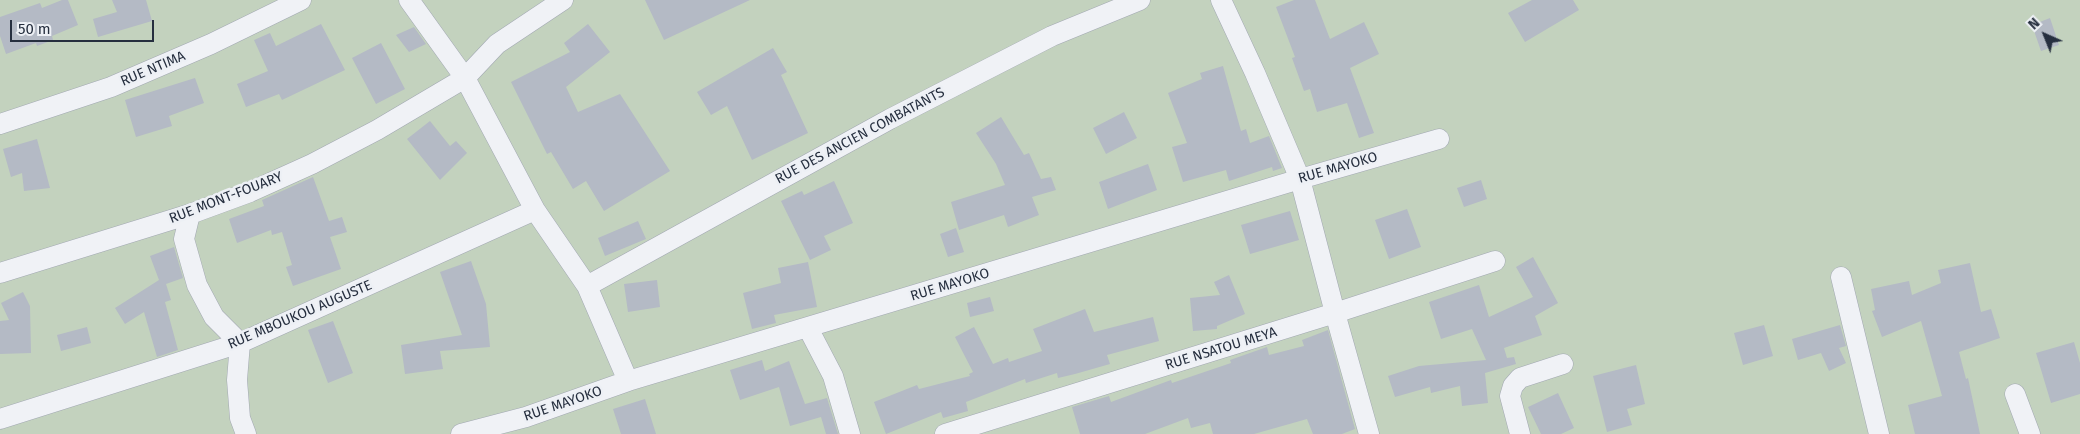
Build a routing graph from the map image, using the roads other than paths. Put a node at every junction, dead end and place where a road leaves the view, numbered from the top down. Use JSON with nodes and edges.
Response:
{"nodes":[{"id":1,"x":301,"y":0,"type":"edge"},
{"id":2,"x":409,"y":0,"type":"edge"},
{"id":3,"x":563,"y":0,"type":"edge"},
{"id":4,"x":1140,"y":0,"type":"edge"},
{"id":5,"x":1221,"y":0,"type":"edge"},
{"id":6,"x":465,"y":78,"type":"junction"},
{"id":7,"x":0,"y":124,"type":"edge"},
{"id":8,"x":1439,"y":139,"type":"dead end"},
{"id":9,"x":1300,"y":179,"type":"junction"},
{"id":10,"x":535,"y":210,"type":"junction"},
{"id":11,"x":190,"y":214,"type":"junction"},
{"id":12,"x":1495,"y":261,"type":"dead end"},
{"id":13,"x":0,"y":273,"type":"edge"},
{"id":14,"x":1841,"y":277,"type":"dead end"},
{"id":15,"x":587,"y":286,"type":"junction"},
{"id":16,"x":1335,"y":314,"type":"junction"},
{"id":17,"x":808,"y":328,"type":"junction"},
{"id":18,"x":240,"y":343,"type":"junction"},
{"id":19,"x":1563,"y":364,"type":"dead end"},
{"id":20,"x":628,"y":381,"type":"junction"},
{"id":21,"x":2015,"y":394,"type":"dead end"},
{"id":22,"x":0,"y":419,"type":"edge"},
{"id":23,"x":528,"y":426,"type":"edge"},
{"id":24,"x":246,"y":434,"type":"edge"},
{"id":25,"x":461,"y":434,"type":"edge"},
{"id":26,"x":850,"y":434,"type":"edge"},
{"id":27,"x":945,"y":434,"type":"edge"},
{"id":28,"x":1370,"y":434,"type":"edge"},
{"id":29,"x":1520,"y":434,"type":"edge"},
{"id":30,"x":1879,"y":434,"type":"edge"},
{"id":31,"x":2030,"y":434,"type":"edge"}],
"edges":[{"from":1,"to":7,"type":"street","name":"RUE NTIMA"},
{"from":2,"to":6,"type":"street"},
{"from":3,"to":6,"type":"street","name":"RUE MONT-FOUARY"},
{"from":4,"to":15,"type":"street","name":"RUE DES ANCIEN COMBATANTS"},
{"from":5,"to":9,"type":"street"},
{"from":6,"to":10,"type":"street"},
{"from":6,"to":11,"type":"street","name":"RUE MONT-FOUARY"},
{"from":8,"to":9,"type":"street","name":"RUE MAYOKO"},
{"from":9,"to":16,"type":"street"},
{"from":9,"to":17,"type":"street","name":"RUE MAYOKO"},
{"from":10,"to":15,"type":"street"},
{"from":10,"to":18,"type":"street","name":"RUE MBOUKOU AUGUSTE"},
{"from":11,"to":13,"type":"street","name":"RUE MONT-FOUARY"},
{"from":11,"to":18,"type":"street"},
{"from":12,"to":16,"type":"street","name":"RUE NSATOU MEYA"},
{"from":14,"to":30,"type":"street"},
{"from":15,"to":20,"type":"street"},
{"from":16,"to":27,"type":"street","name":"RUE NSATOU MEYA"},
{"from":16,"to":28,"type":"street"},
{"from":17,"to":20,"type":"street","name":"RUE MAYOKO"},
{"from":17,"to":26,"type":"street"},
{"from":18,"to":22,"type":"street","name":"RUE MBOUKOU AUGUSTE"},
{"from":18,"to":24,"type":"street"},
{"from":19,"to":29,"type":"street"},
{"from":20,"to":23,"type":"street","name":"RUE MAYOKO"},
{"from":21,"to":31,"type":"street"},
{"from":23,"to":25,"type":"street","name":"RUE MAYOKO"}]}
